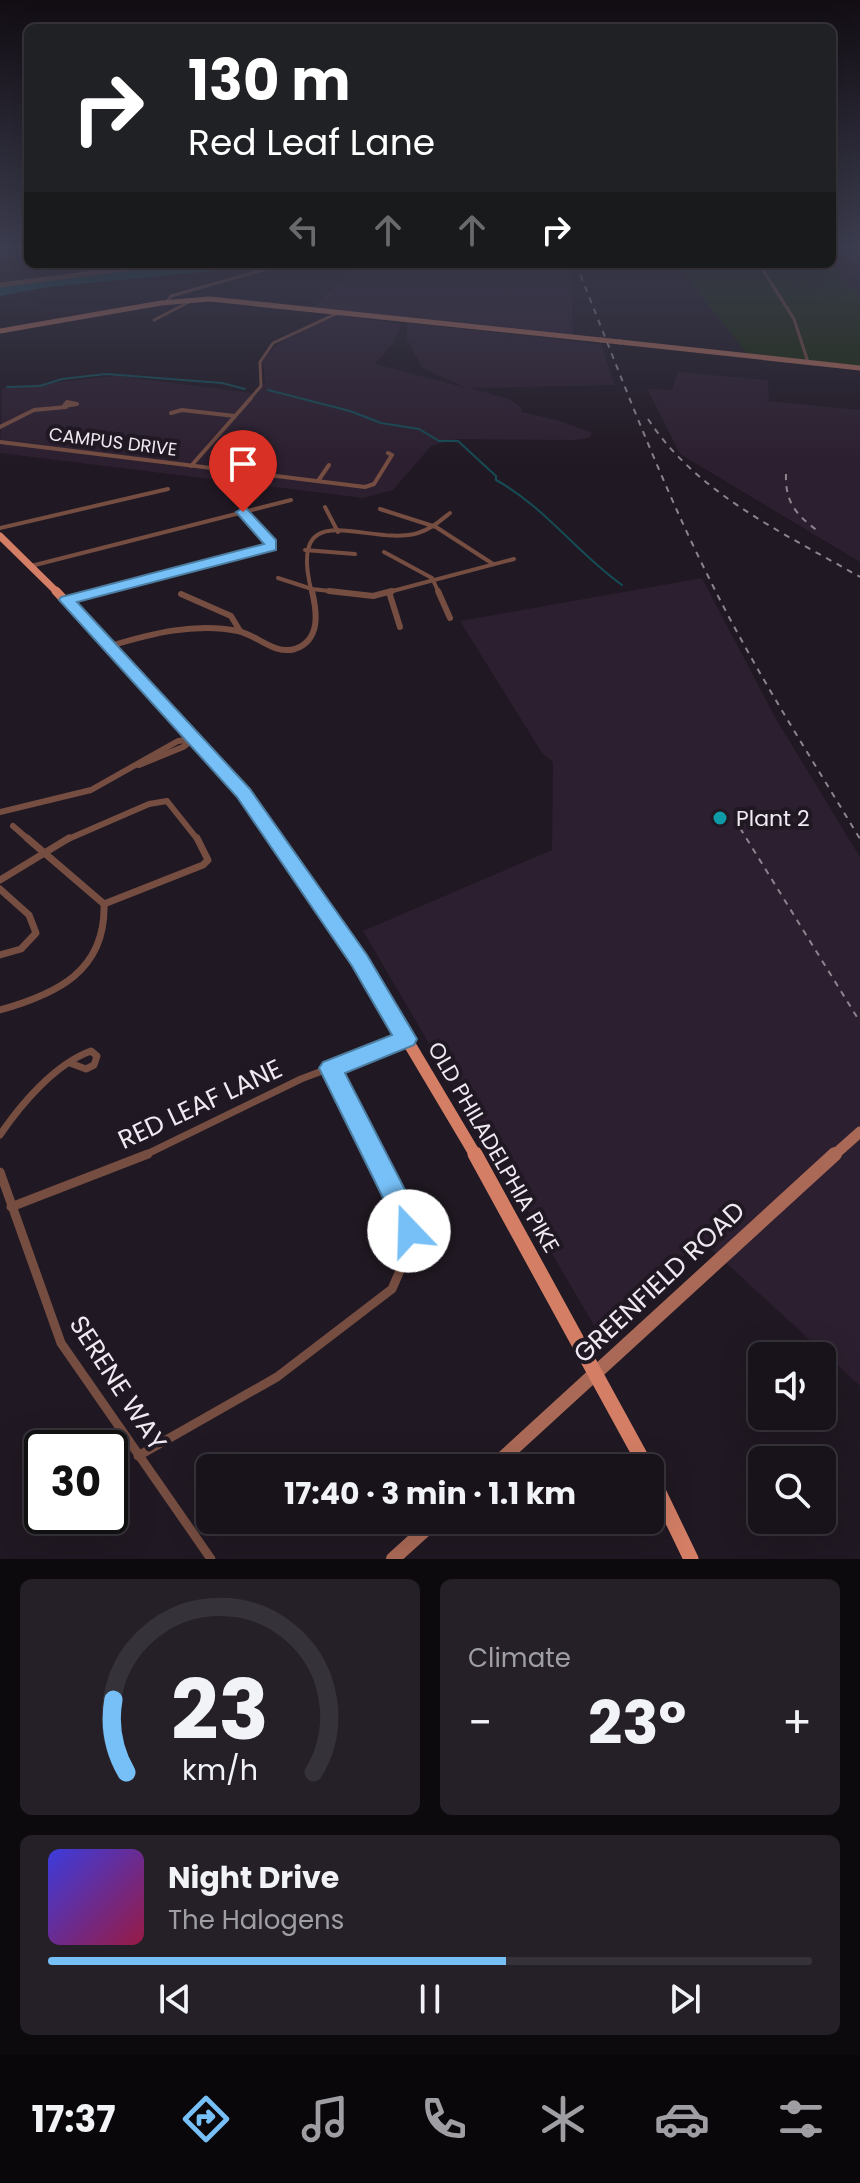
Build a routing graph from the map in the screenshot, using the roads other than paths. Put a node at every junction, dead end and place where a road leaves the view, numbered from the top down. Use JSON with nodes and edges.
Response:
{"nodes":[{"id":1,"x":59,"y":321,"type":"edge"},
{"id":2,"x":329,"y":321,"type":"edge"},
{"id":3,"x":414,"y":321,"type":"edge"},
{"id":4,"x":795,"y":321,"type":"edge"},
{"id":5,"x":0,"y":331,"type":"edge"},
{"id":6,"x":808,"y":362,"type":"junction"},
{"id":7,"x":860,"y":368,"type":"edge"},
{"id":8,"x":66,"y":407,"type":"dead end"},
{"id":9,"x":171,"y":413,"type":"dead end"},
{"id":10,"x":235,"y":416,"type":"junction"},
{"id":11,"x":0,"y":427,"type":"edge"},
{"id":12,"x":0,"y":442,"type":"edge"},
{"id":13,"x":388,"y":453,"type":"dead end"},
{"id":14,"x":329,"y":465,"type":"dead end"},
{"id":15,"x":191,"y":466,"type":"junction"},
{"id":16,"x":318,"y":481,"type":"junction"},
{"id":17,"x":168,"y":489,"type":"dead end"},
{"id":18,"x":291,"y":500,"type":"dead end"},
{"id":19,"x":325,"y":507,"type":"dead end"},
{"id":20,"x":380,"y":509,"type":"dead end"},
{"id":21,"x":243,"y":512,"type":"junction"},
{"id":22,"x":450,"y":513,"type":"dead end"},
{"id":23,"x":436,"y":527,"type":"junction"},
{"id":24,"x":0,"y":528,"type":"edge"},
{"id":25,"x":338,"y":532,"type":"junction"},
{"id":26,"x":3,"y":542,"type":"edge"},
{"id":27,"x":305,"y":550,"type":"junction"},
{"id":28,"x":384,"y":552,"type":"dead end"},
{"id":29,"x":355,"y":554,"type":"dead end"},
{"id":30,"x":514,"y":559,"type":"dead end"},
{"id":31,"x":493,"y":564,"type":"junction"},
{"id":32,"x":31,"y":566,"type":"junction"},
{"id":33,"x":278,"y":578,"type":"dead end"},
{"id":34,"x":432,"y":578,"type":"junction"},
{"id":35,"x":312,"y":589,"type":"junction"},
{"id":36,"x":389,"y":592,"type":"junction"},
{"id":37,"x":181,"y":594,"type":"dead end"},
{"id":38,"x":66,"y":600,"type":"junction"},
{"id":39,"x":450,"y":618,"type":"dead end"},
{"id":40,"x":400,"y":627,"type":"dead end"},
{"id":41,"x":240,"y":631,"type":"junction"},
{"id":42,"x":110,"y":646,"type":"junction"},
{"id":43,"x":194,"y":739,"type":"junction"},
{"id":44,"x":0,"y":812,"type":"edge"},
{"id":45,"x":13,"y":826,"type":"dead end"},
{"id":46,"x":45,"y":853,"type":"junction"},
{"id":47,"x":0,"y":880,"type":"edge"},
{"id":48,"x":0,"y":889,"type":"edge"},
{"id":49,"x":104,"y":904,"type":"junction"},
{"id":50,"x":0,"y":955,"type":"edge"},
{"id":51,"x":0,"y":1010,"type":"edge"},
{"id":52,"x":406,"y":1039,"type":"junction"},
{"id":53,"x":70,"y":1063,"type":"dead end"},
{"id":54,"x":331,"y":1068,"type":"junction"},
{"id":55,"x":860,"y":1132,"type":"edge"},
{"id":56,"x":0,"y":1135,"type":"edge"},
{"id":57,"x":0,"y":1172,"type":"edge"},
{"id":58,"x":11,"y":1207,"type":"junction"},
{"id":59,"x":596,"y":1374,"type":"junction"},
{"id":60,"x":507,"y":1454,"type":"edge"},
{"id":61,"x":639,"y":1454,"type":"edge"},
{"id":62,"x":138,"y":1456,"type":"junction"},
{"id":63,"x":664,"y":1503,"type":"edge"},
{"id":64,"x":421,"y":1534,"type":"edge"},
{"id":65,"x":211,"y":1559,"type":"edge"},
{"id":66,"x":393,"y":1559,"type":"edge"},
{"id":67,"x":691,"y":1559,"type":"edge"}],
"edges":[{"from":1,"to":5,"type":"main road"},
{"from":2,"to":10,"type":"street"},
{"from":3,"to":6,"type":"main road","bridge":true},
{"from":4,"to":6,"type":"street"},
{"from":6,"to":7,"type":"main road"},
{"from":8,"to":11,"type":"street","name":"CAMPUS DRIVE"},
{"from":9,"to":10,"type":"street"},
{"from":10,"to":15,"type":"street"},
{"from":12,"to":15,"type":"street","name":"CAMPUS DRIVE"},
{"from":13,"to":16,"type":"street","name":"CAMPUS DRIVE"},
{"from":14,"to":16,"type":"street"},
{"from":15,"to":16,"type":"street","name":"CAMPUS DRIVE"},
{"from":17,"to":24,"type":"street"},
{"from":18,"to":21,"type":"street"},
{"from":19,"to":25,"type":"street"},
{"from":20,"to":23,"type":"street"},
{"from":21,"to":32,"type":"street"},
{"from":21,"to":38,"type":"street"},
{"from":22,"to":23,"type":"street"},
{"from":23,"to":25,"type":"street"},
{"from":23,"to":31,"type":"street"},
{"from":25,"to":27,"type":"street"},
{"from":26,"to":32,"type":"main road","name":"OLD PHILADELPHIA PIKE"},
{"from":27,"to":29,"type":"street"},
{"from":27,"to":35,"type":"street"},
{"from":28,"to":34,"type":"street"},
{"from":30,"to":31,"type":"street"},
{"from":31,"to":34,"type":"street"},
{"from":32,"to":38,"type":"main road","name":"OLD PHILADELPHIA PIKE"},
{"from":33,"to":35,"type":"street"},
{"from":34,"to":36,"type":"street"},
{"from":34,"to":39,"type":"street"},
{"from":35,"to":36,"type":"street"},
{"from":35,"to":41,"type":"street"},
{"from":36,"to":40,"type":"street"},
{"from":37,"to":41,"type":"street"},
{"from":38,"to":42,"type":"main road","name":"OLD PHILADELPHIA PIKE"},
{"from":41,"to":42,"type":"street"},
{"from":42,"to":43,"type":"main road","name":"OLD PHILADELPHIA PIKE"},
{"from":43,"to":44,"type":"street"},
{"from":43,"to":52,"type":"main road","name":"OLD PHILADELPHIA PIKE"},
{"from":45,"to":46,"type":"street"},
{"from":46,"to":47,"type":"street"},
{"from":46,"to":49,"type":"street"},
{"from":46,"to":49,"type":"street"},
{"from":48,"to":50,"type":"street"},
{"from":49,"to":51,"type":"street"},
{"from":52,"to":54,"type":"street","name":"RED LEAF LANE"},
{"from":52,"to":59,"type":"main road","name":"OLD PHILADELPHIA PIKE"},
{"from":53,"to":56,"type":"street"},
{"from":54,"to":58,"type":"street","name":"RED LEAF LANE"},
{"from":54,"to":62,"type":"street"},
{"from":55,"to":59,"type":"main road","name":"GREENFIELD ROAD"},
{"from":57,"to":58,"type":"street","name":"SERENE WAY"},
{"from":58,"to":62,"type":"street","name":"SERENE WAY"},
{"from":59,"to":60,"type":"main road","name":"GREENFIELD ROAD"},
{"from":59,"to":61,"type":"main road","name":"OLD PHILADELPHIA PIKE"},
{"from":62,"to":65,"type":"street","name":"SERENE WAY"},
{"from":63,"to":67,"type":"main road"},
{"from":64,"to":66,"type":"main road"}]}
